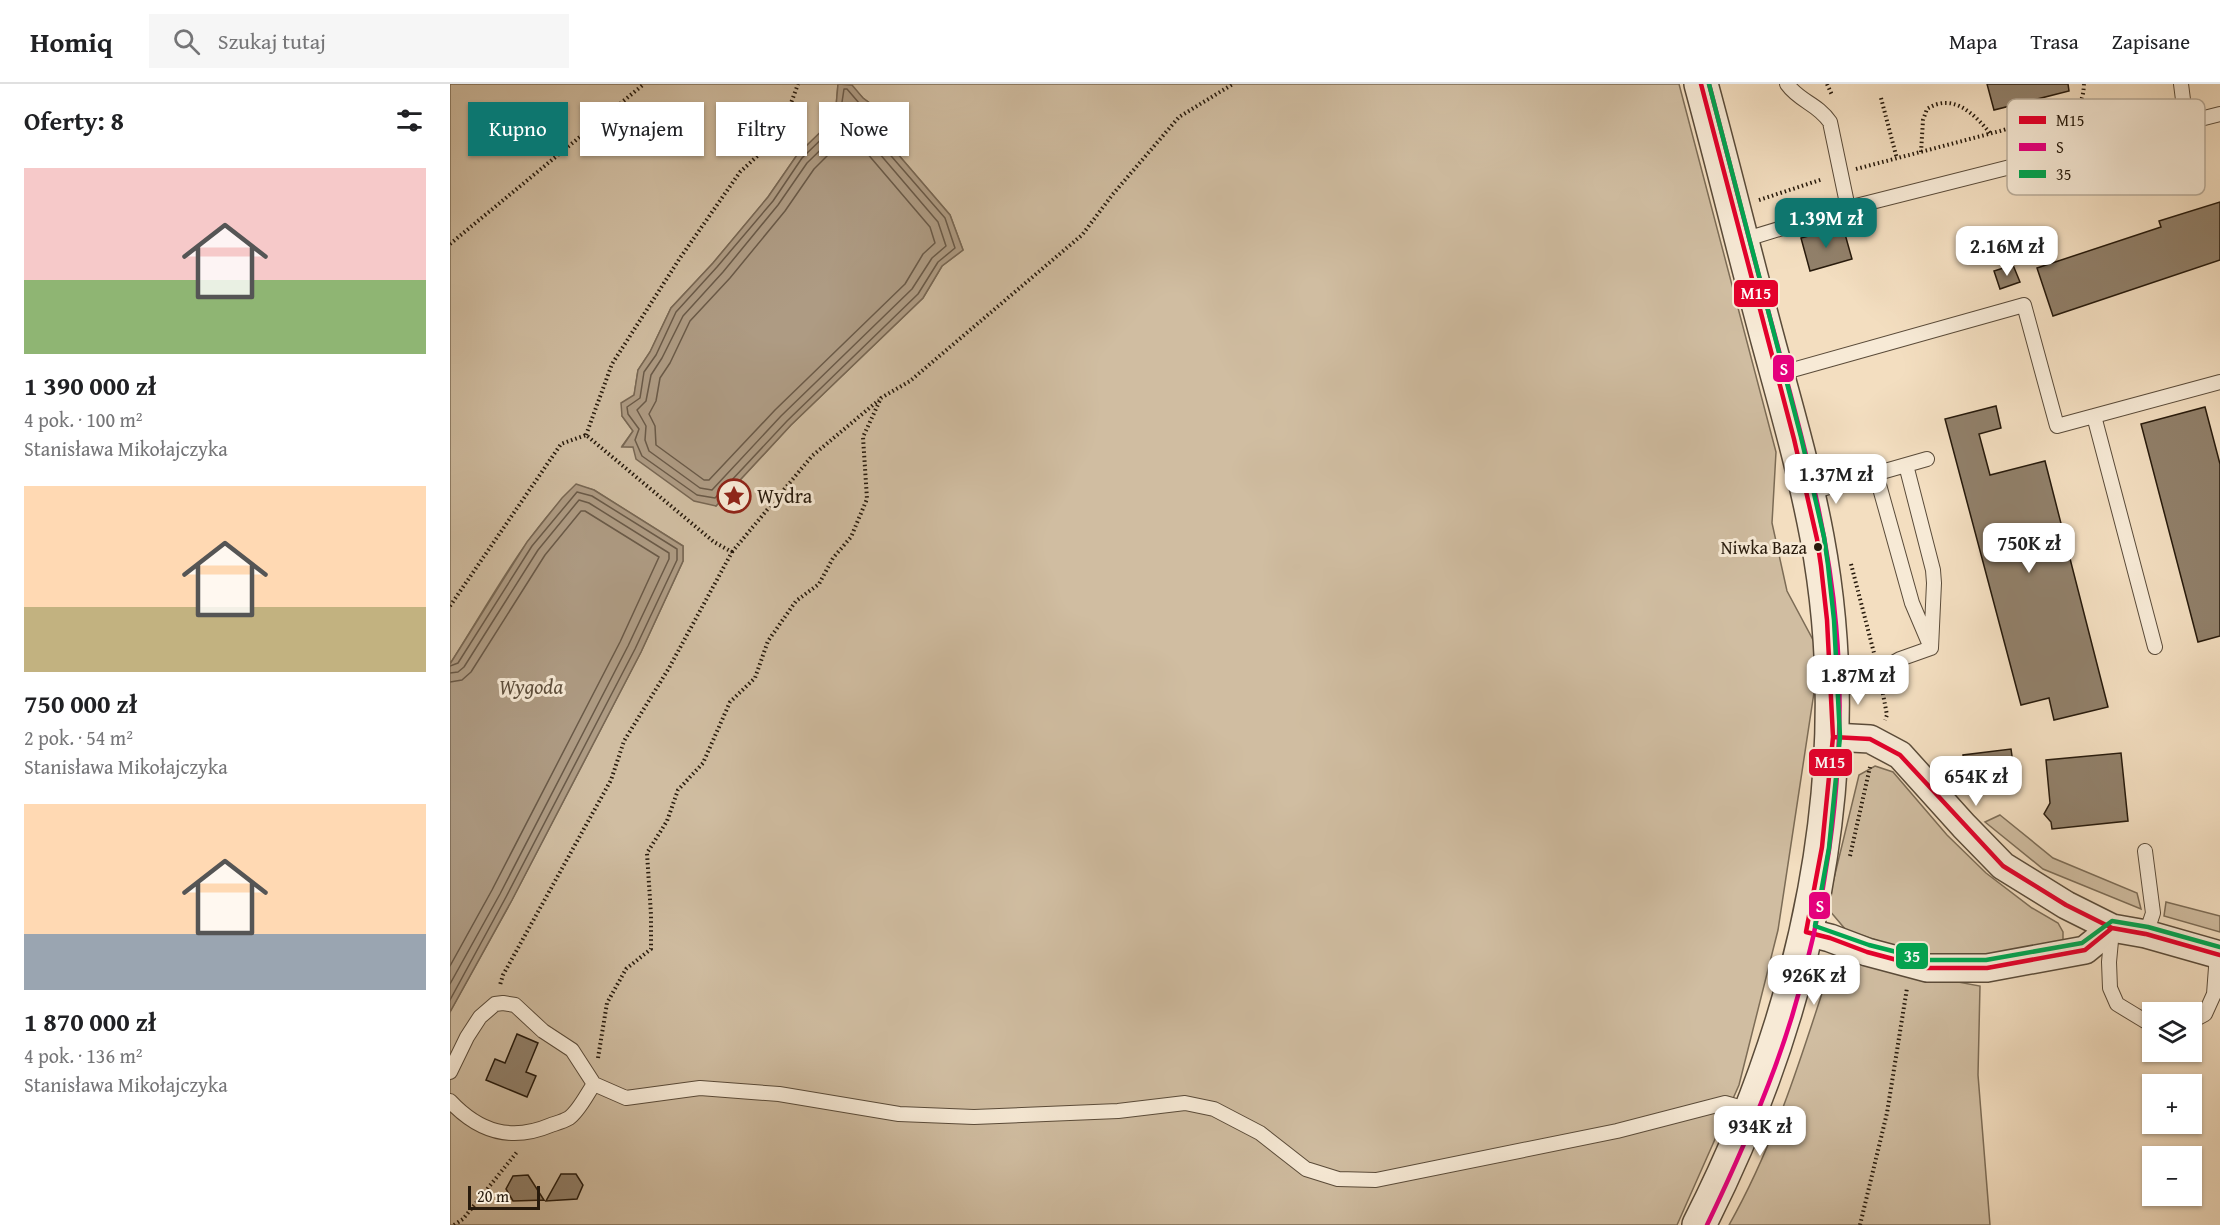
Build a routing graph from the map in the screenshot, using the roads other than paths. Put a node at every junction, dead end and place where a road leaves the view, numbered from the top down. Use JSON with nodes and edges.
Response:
{"nodes":[{"id":1,"x":1701,"y":84,"type":"edge"},
{"id":2,"x":1787,"y":84,"type":"edge"},
{"id":3,"x":2181,"y":84,"type":"edge"},
{"id":4,"x":2183,"y":99,"type":"edge"},
{"id":5,"x":2220,"y":114,"type":"edge"},
{"id":6,"x":2205,"y":118,"type":"edge"},
{"id":7,"x":2007,"y":168,"type":"edge"},
{"id":8,"x":1848,"y":208,"type":"junction"},
{"id":9,"x":1743,"y":240,"type":"junction"},
{"id":10,"x":1778,"y":374,"type":"junction"},
{"id":11,"x":2220,"y":382,"type":"edge"},
{"id":12,"x":2094,"y":416,"type":"junction"},
{"id":13,"x":1927,"y":459,"type":"dead end"},
{"id":14,"x":1906,"y":465,"type":"junction"},
{"id":15,"x":1876,"y":474,"type":"junction"},
{"id":16,"x":1807,"y":494,"type":"junction"},
{"id":17,"x":2155,"y":647,"type":"dead end"},
{"id":18,"x":1931,"y":648,"type":"junction"},
{"id":19,"x":1831,"y":675,"type":"junction"},
{"id":20,"x":1833,"y":737,"type":"junction"},
{"id":21,"x":2145,"y":851,"type":"dead end"},
{"id":22,"x":2112,"y":928,"type":"junction"},
{"id":23,"x":1806,"y":932,"type":"junction"},
{"id":24,"x":2146,"y":934,"type":"junction"},
{"id":25,"x":2218,"y":955,"type":"edge"},
{"id":26,"x":2202,"y":1016,"type":"edge"},
{"id":27,"x":2142,"y":1019,"type":"edge"},
{"id":28,"x":450,"y":1072,"type":"edge"},
{"id":29,"x":594,"y":1084,"type":"junction"},
{"id":30,"x":450,"y":1101,"type":"edge"},
{"id":31,"x":1752,"y":1110,"type":"junction"},
{"id":32,"x":1700,"y":1225,"type":"edge"}],
"edges":[{"from":1,"to":9,"type":"street"},
{"from":2,"to":8,"type":"lane"},
{"from":3,"to":4,"type":"lane"},
{"from":5,"to":6,"type":"lane"},
{"from":7,"to":8,"type":"lane"},
{"from":8,"to":9,"type":"lane"},
{"from":9,"to":10,"type":"street"},
{"from":10,"to":12,"type":"lane"},
{"from":10,"to":16,"type":"street"},
{"from":11,"to":12,"type":"lane"},
{"from":12,"to":17,"type":"lane"},
{"from":13,"to":14,"type":"lane"},
{"from":14,"to":15,"type":"lane"},
{"from":14,"to":18,"type":"lane"},
{"from":15,"to":16,"type":"lane"},
{"from":15,"to":18,"type":"lane"},
{"from":16,"to":19,"type":"street"},
{"from":18,"to":19,"type":"lane"},
{"from":19,"to":20,"type":"street"},
{"from":20,"to":22,"type":"street"},
{"from":20,"to":23,"type":"street"},
{"from":21,"to":24,"type":"lane"},
{"from":22,"to":23,"type":"street"},
{"from":22,"to":24,"type":"street"},
{"from":22,"to":27,"type":"lane"},
{"from":23,"to":31,"type":"street"},
{"from":24,"to":25,"type":"street"},
{"from":25,"to":26,"type":"lane"},
{"from":28,"to":29,"type":"lane"},
{"from":29,"to":30,"type":"lane"},
{"from":29,"to":31,"type":"lane"},
{"from":31,"to":32,"type":"street"}]}
